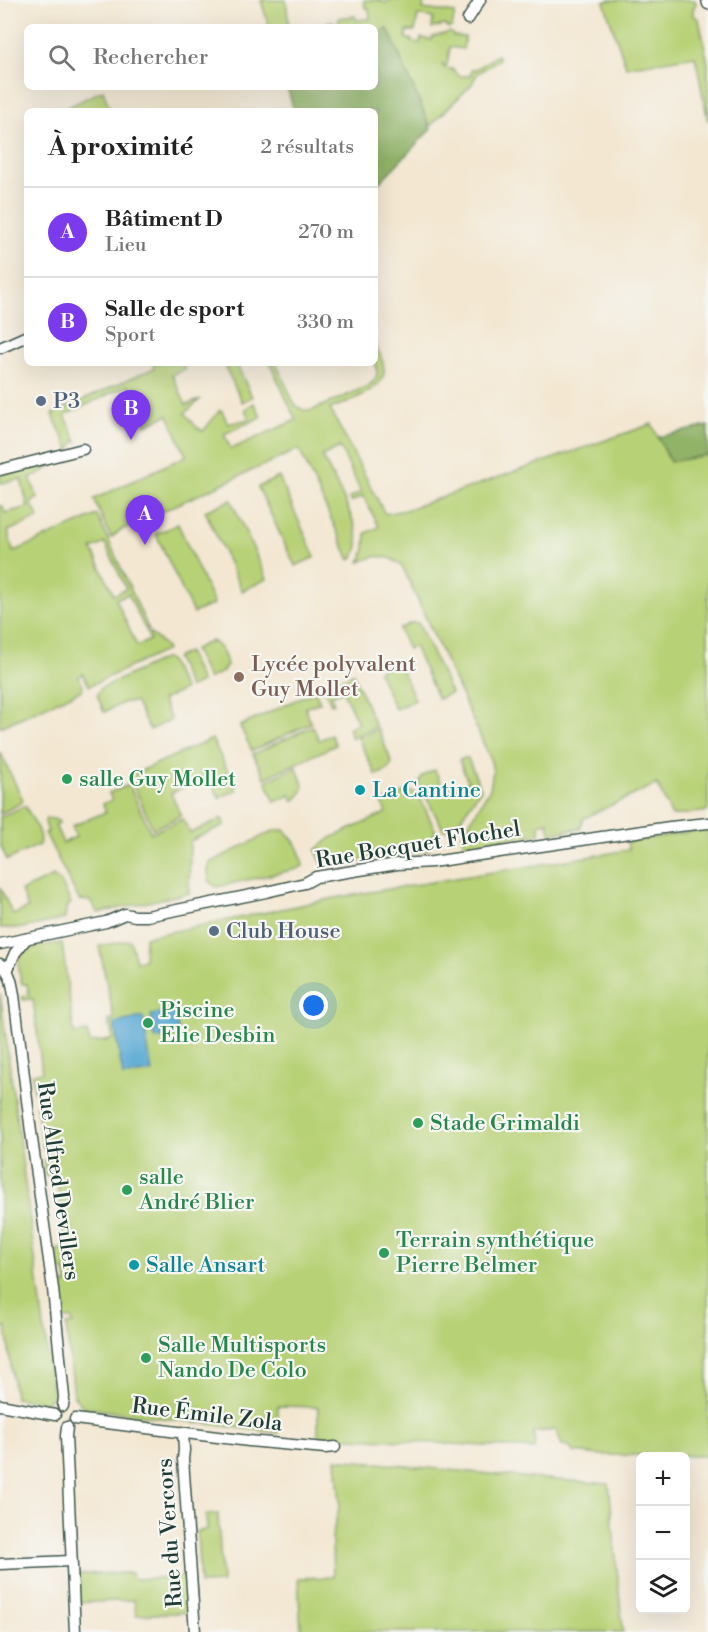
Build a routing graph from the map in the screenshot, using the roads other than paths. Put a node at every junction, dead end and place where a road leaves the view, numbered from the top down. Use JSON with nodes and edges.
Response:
{"nodes":[{"id":1,"x":480,"y":0,"type":"edge"},
{"id":2,"x":468,"y":19,"type":"dead end"},
{"id":3,"x":24,"y":337,"type":"edge"},
{"id":4,"x":0,"y":348,"type":"edge"},
{"id":5,"x":83,"y":449,"type":"dead end"},
{"id":6,"x":0,"y":470,"type":"edge"},
{"id":7,"x":708,"y":823,"type":"edge"},
{"id":8,"x":26,"y":939,"type":"junction"},
{"id":9,"x":0,"y":944,"type":"edge"},
{"id":10,"x":3,"y":967,"type":"edge"},
{"id":11,"x":0,"y":1405,"type":"edge"},
{"id":12,"x":63,"y":1406,"type":"junction"},
{"id":13,"x":55,"y":1415,"type":"junction"},
{"id":14,"x":75,"y":1419,"type":"junction"},
{"id":15,"x":67,"y":1427,"type":"junction"},
{"id":16,"x":183,"y":1432,"type":"junction"},
{"id":17,"x":335,"y":1447,"type":"dead end"},
{"id":18,"x":71,"y":1561,"type":"junction"},
{"id":19,"x":0,"y":1564,"type":"edge"},
{"id":20,"x":75,"y":1632,"type":"edge"},
{"id":21,"x":195,"y":1632,"type":"edge"}],
"edges":[{"from":1,"to":2,"type":"street"},
{"from":3,"to":4,"type":"street"},
{"from":5,"to":6,"type":"street"},
{"from":7,"to":8,"type":"street","name":"Rue Bocquet Flochel"},
{"from":8,"to":9,"type":"street","name":"Rue Bocquet Flochel"},
{"from":8,"to":10,"type":"street"},
{"from":10,"to":12,"type":"street","name":"Rue Alfred Devillers"},
{"from":11,"to":13,"type":"street"},
{"from":12,"to":13,"type":"street"},
{"from":12,"to":14,"type":"street"},
{"from":13,"to":15,"type":"street"},
{"from":14,"to":15,"type":"street"},
{"from":14,"to":16,"type":"street","name":"Rue Émile Zola"},
{"from":15,"to":18,"type":"street"},
{"from":16,"to":17,"type":"street","name":"Rue Émile Zola"},
{"from":16,"to":21,"type":"street","name":"Rue du Vercors"},
{"from":18,"to":19,"type":"street"},
{"from":18,"to":20,"type":"street"}]}
